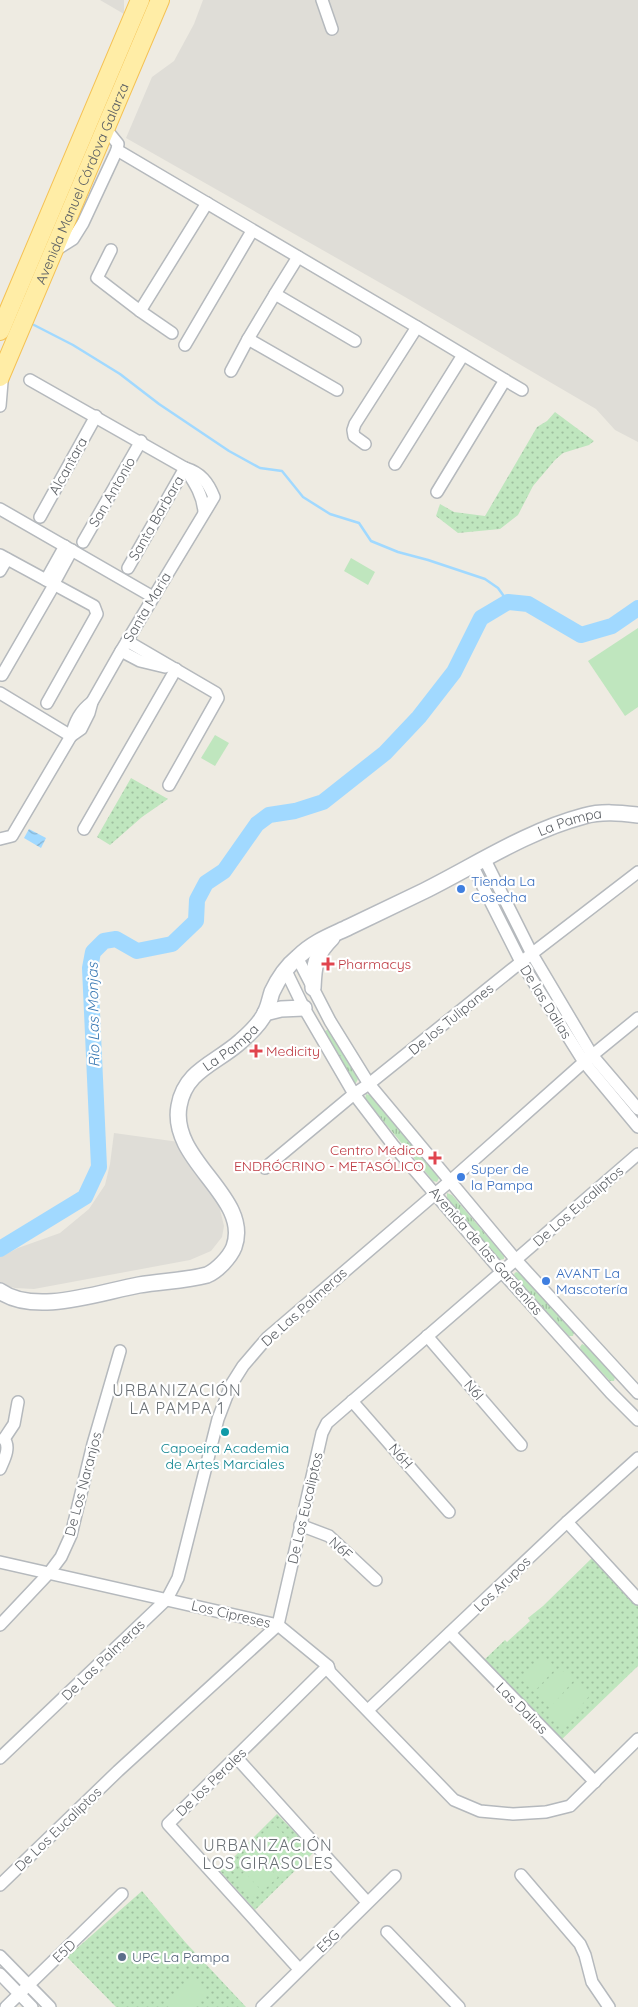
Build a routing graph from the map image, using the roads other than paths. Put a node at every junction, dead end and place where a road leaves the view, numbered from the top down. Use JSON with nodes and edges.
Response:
{"nodes":[{"id":1,"x":140,"y":0,"type":"edge"},
{"id":2,"x":160,"y":0,"type":"edge"},
{"id":3,"x":322,"y":0,"type":"edge"},
{"id":4,"x":332,"y":30,"type":"dead end"},
{"id":5,"x":105,"y":128,"type":"junction"},
{"id":6,"x":117,"y":150,"type":"junction"},
{"id":7,"x":207,"y":203,"type":"junction"},
{"id":8,"x":252,"y":231,"type":"junction"},
{"id":9,"x":111,"y":250,"type":"dead end"},
{"id":10,"x":54,"y":251,"type":"junction"},
{"id":11,"x":298,"y":257,"type":"junction"},
{"id":12,"x":275,"y":294,"type":"junction"},
{"id":13,"x":140,"y":311,"type":"junction"},
{"id":14,"x":417,"y":327,"type":"junction"},
{"id":15,"x":0,"y":331,"type":"edge"},
{"id":16,"x":172,"y":333,"type":"dead end"},
{"id":17,"x":248,"y":339,"type":"junction"},
{"id":18,"x":356,"y":341,"type":"dead end"},
{"id":19,"x":184,"y":345,"type":"dead end"},
{"id":20,"x":463,"y":355,"type":"junction"},
{"id":21,"x":231,"y":371,"type":"dead end"},
{"id":22,"x":2,"y":372,"type":"edge"},
{"id":23,"x":30,"y":380,"type":"dead end"},
{"id":24,"x":505,"y":380,"type":"junction"},
{"id":25,"x":337,"y":390,"type":"dead end"},
{"id":26,"x":522,"y":390,"type":"dead end"},
{"id":27,"x":0,"y":406,"type":"edge"},
{"id":28,"x":96,"y":416,"type":"junction"},
{"id":29,"x":141,"y":442,"type":"junction"},
{"id":30,"x":364,"y":444,"type":"dead end"},
{"id":31,"x":395,"y":464,"type":"dead end"},
{"id":32,"x":185,"y":468,"type":"junction"},
{"id":33,"x":437,"y":492,"type":"dead end"},
{"id":34,"x":0,"y":509,"type":"edge"},
{"id":35,"x":204,"y":512,"type":"junction"},
{"id":36,"x":40,"y":516,"type":"dead end"},
{"id":37,"x":83,"y":542,"type":"dead end"},
{"id":38,"x":68,"y":548,"type":"junction"},
{"id":39,"x":3,"y":557,"type":"edge"},
{"id":40,"x":128,"y":568,"type":"dead end"},
{"id":41,"x":0,"y":571,"type":"edge"},
{"id":42,"x":51,"y":583,"type":"junction"},
{"id":43,"x":153,"y":596,"type":"junction"},
{"id":44,"x":127,"y":641,"type":"junction"},
{"id":45,"x":121,"y":651,"type":"junction"},
{"id":46,"x":176,"y":669,"type":"junction"},
{"id":47,"x":2,"y":675,"type":"dead end"},
{"id":48,"x":0,"y":693,"type":"edge"},
{"id":49,"x":47,"y":703,"type":"dead end"},
{"id":50,"x":71,"y":736,"type":"junction"},
{"id":51,"x":169,"y":786,"type":"dead end"},
{"id":52,"x":638,"y":815,"type":"edge"},
{"id":53,"x":84,"y":829,"type":"dead end"},
{"id":54,"x":0,"y":840,"type":"edge"},
{"id":55,"x":478,"y":862,"type":"junction"},
{"id":56,"x":638,"y":872,"type":"edge"},
{"id":57,"x":337,"y":933,"type":"junction"},
{"id":58,"x":532,"y":954,"type":"junction"},
{"id":59,"x":297,"y":957,"type":"junction"},
{"id":60,"x":522,"y":962,"type":"junction"},
{"id":61,"x":285,"y":969,"type":"junction"},
{"id":62,"x":313,"y":988,"type":"junction"},
{"id":63,"x":304,"y":1008,"type":"junction"},
{"id":64,"x":265,"y":1013,"type":"junction"},
{"id":65,"x":638,"y":1018,"type":"edge"},
{"id":66,"x":588,"y":1059,"type":"junction"},
{"id":67,"x":369,"y":1084,"type":"junction"},
{"id":68,"x":354,"y":1094,"type":"junction"},
{"id":69,"x":638,"y":1109,"type":"edge"},
{"id":70,"x":638,"y":1127,"type":"edge"},
{"id":71,"x":638,"y":1154,"type":"edge"},
{"id":72,"x":265,"y":1168,"type":"dead end"},
{"id":73,"x":449,"y":1182,"type":"junction"},
{"id":74,"x":435,"y":1192,"type":"junction"},
{"id":75,"x":516,"y":1260,"type":"junction"},
{"id":76,"x":502,"y":1272,"type":"junction"},
{"id":77,"x":0,"y":1291,"type":"edge"},
{"id":78,"x":427,"y":1336,"type":"junction"},
{"id":79,"x":586,"y":1336,"type":"junction"},
{"id":80,"x":571,"y":1349,"type":"junction"},
{"id":81,"x":120,"y":1351,"type":"dead end"},
{"id":82,"x":625,"y":1378,"type":"junction"},
{"id":83,"x":638,"y":1392,"type":"edge"},
{"id":84,"x":611,"y":1393,"type":"junction"},
{"id":85,"x":352,"y":1401,"type":"junction"},
{"id":86,"x":18,"y":1402,"type":"dead end"},
{"id":87,"x":638,"y":1420,"type":"edge"},
{"id":88,"x":2,"y":1438,"type":"edge"},
{"id":89,"x":521,"y":1445,"type":"dead end"},
{"id":90,"x":638,"y":1458,"type":"edge"},
{"id":91,"x":0,"y":1469,"type":"edge"},
{"id":92,"x":449,"y":1512,"type":"dead end"},
{"id":93,"x":567,"y":1522,"type":"junction"},
{"id":94,"x":300,"y":1525,"type":"junction"},
{"id":95,"x":0,"y":1562,"type":"edge"},
{"id":96,"x":50,"y":1573,"type":"junction"},
{"id":97,"x":376,"y":1580,"type":"dead end"},
{"id":98,"x":167,"y":1599,"type":"junction"},
{"id":99,"x":638,"y":1599,"type":"edge"},
{"id":100,"x":0,"y":1625,"type":"edge"},
{"id":101,"x":278,"y":1625,"type":"junction"},
{"id":102,"x":450,"y":1633,"type":"junction"},
{"id":103,"x":328,"y":1666,"type":"junction"},
{"id":104,"x":368,"y":1710,"type":"junction"},
{"id":105,"x":638,"y":1739,"type":"edge"},
{"id":106,"x":0,"y":1758,"type":"edge"},
{"id":107,"x":236,"y":1758,"type":"junction"},
{"id":108,"x":595,"y":1782,"type":"junction"},
{"id":109,"x":522,"y":1875,"type":"dead end"},
{"id":110,"x":395,"y":1876,"type":"dead end"},
{"id":111,"x":0,"y":1884,"type":"edge"},
{"id":112,"x":122,"y":1894,"type":"dead end"},
{"id":113,"x":368,"y":1902,"type":"junction"},
{"id":114,"x":387,"y":1932,"type":"dead end"},
{"id":115,"x":0,"y":1956,"type":"edge"},
{"id":116,"x":299,"y":1969,"type":"junction"},
{"id":117,"x":0,"y":1974,"type":"edge"},
{"id":118,"x":29,"y":1985,"type":"junction"},
{"id":119,"x":20,"y":1994,"type":"junction"},
{"id":120,"x":6,"y":2007,"type":"edge"},
{"id":121,"x":32,"y":2007,"type":"edge"},
{"id":122,"x":50,"y":2007,"type":"edge"},
{"id":123,"x":262,"y":2007,"type":"edge"},
{"id":124,"x":459,"y":2007,"type":"edge"},
{"id":125,"x":609,"y":2007,"type":"edge"}],
"edges":[{"from":1,"to":15,"type":"main road","name":"Avenida Manuel Córdova Galarza"},
{"from":2,"to":5,"type":"main road","name":"Avenida Manuel Córdova Galarza"},
{"from":3,"to":4,"type":"street"},
{"from":5,"to":6,"type":"street"},
{"from":5,"to":10,"type":"main road","name":"Avenida Manuel Córdova Galarza"},
{"from":6,"to":7,"type":"street"},
{"from":6,"to":10,"type":"street"},
{"from":7,"to":8,"type":"street"},
{"from":7,"to":13,"type":"street"},
{"from":8,"to":11,"type":"street"},
{"from":8,"to":19,"type":"street"},
{"from":9,"to":13,"type":"street"},
{"from":10,"to":22,"type":"main road","name":"Avenida Manuel Córdova Galarza"},
{"from":11,"to":12,"type":"street"},
{"from":11,"to":14,"type":"street"},
{"from":12,"to":17,"type":"street"},
{"from":12,"to":18,"type":"street"},
{"from":13,"to":16,"type":"street"},
{"from":14,"to":20,"type":"street"},
{"from":14,"to":30,"type":"street"},
{"from":17,"to":21,"type":"street"},
{"from":17,"to":25,"type":"street"},
{"from":20,"to":24,"type":"street"},
{"from":20,"to":31,"type":"street"},
{"from":22,"to":27,"type":"street","name":"Avenida Manuel Córdova Galarza"},
{"from":23,"to":28,"type":"street","name":"Santa Maria"},
{"from":24,"to":26,"type":"street"},
{"from":24,"to":33,"type":"street"},
{"from":28,"to":29,"type":"street","name":"Santa Maria"},
{"from":28,"to":36,"type":"street","name":"Alcantara"},
{"from":29,"to":32,"type":"street","name":"Santa Maria"},
{"from":29,"to":37,"type":"street","name":"San Antonio"},
{"from":32,"to":35,"type":"street","name":"Santa Maria"},
{"from":32,"to":35,"type":"street","name":"Santa Maria"},
{"from":32,"to":40,"type":"street","name":"Santa Barbara"},
{"from":34,"to":38,"type":"street"},
{"from":35,"to":43,"type":"street","name":"Santa Maria"},
{"from":38,"to":42,"type":"street"},
{"from":38,"to":43,"type":"street"},
{"from":39,"to":41,"type":"street"},
{"from":39,"to":42,"type":"street"},
{"from":42,"to":47,"type":"street"},
{"from":42,"to":49,"type":"street"},
{"from":43,"to":44,"type":"street","name":"Santa Maria"},
{"from":44,"to":45,"type":"street","name":"Santa Maria"},
{"from":44,"to":46,"type":"street"},
{"from":45,"to":46,"type":"street"},
{"from":45,"to":50,"type":"street","name":"Santa Maria"},
{"from":46,"to":51,"type":"street"},
{"from":46,"to":53,"type":"street"},
{"from":48,"to":50,"type":"street"},
{"from":50,"to":54,"type":"street","name":"Santa Maria"},
{"from":52,"to":55,"type":"street","name":"La Pampa"},
{"from":55,"to":57,"type":"street","name":"La Pampa"},
{"from":55,"to":58,"type":"street","name":"De las Dalias"},
{"from":55,"to":60,"type":"street","name":"De las Dalias"},
{"from":56,"to":58,"type":"street","name":"De los Tulipanes"},
{"from":57,"to":59,"type":"street","name":"La Pampa"},
{"from":57,"to":62,"type":"street"},
{"from":58,"to":60,"type":"street","name":"De los Tulipanes"},
{"from":58,"to":66,"type":"street","name":"De las Dalias"},
{"from":59,"to":61,"type":"street","name":"La Pampa"},
{"from":59,"to":62,"type":"street","name":"Avenida de las Gardenias"},
{"from":60,"to":66,"type":"street","name":"De las Dalias"},
{"from":60,"to":67,"type":"street","name":"De los Tulipanes"},
{"from":61,"to":63,"type":"street","name":"Avenida de las Gardenias"},
{"from":61,"to":64,"type":"street","name":"La Pampa"},
{"from":62,"to":67,"type":"street","name":"Avenida de las Gardenias"},
{"from":63,"to":64,"type":"street"},
{"from":63,"to":68,"type":"street","name":"Avenida de las Gardenias"},
{"from":64,"to":77,"type":"street","name":"La Pampa"},
{"from":65,"to":66,"type":"street","name":"De Las Palmeras"},
{"from":66,"to":69,"type":"street","name":"De las Dalias"},
{"from":66,"to":70,"type":"street","name":"De las Dalias"},
{"from":66,"to":73,"type":"street","name":"De Las Palmeras"},
{"from":67,"to":68,"type":"street","name":"De los Tulipanes"},
{"from":67,"to":73,"type":"street","name":"Avenida de las Gardenias"},
{"from":68,"to":72,"type":"street","name":"De los Tulipanes"},
{"from":68,"to":74,"type":"street","name":"Avenida de las Gardenias"},
{"from":71,"to":75,"type":"street","name":"De Los Eucaliptos"},
{"from":73,"to":74,"type":"street","name":"De Las Palmeras"},
{"from":73,"to":75,"type":"street","name":"Avenida de las Gardenias"},
{"from":74,"to":76,"type":"street","name":"Avenida de las Gardenias"},
{"from":74,"to":98,"type":"street","name":"De Las Palmeras"},
{"from":75,"to":76,"type":"street","name":"De Los Eucaliptos"},
{"from":75,"to":79,"type":"street","name":"Avenida de las Gardenias"},
{"from":76,"to":78,"type":"street","name":"De Los Eucaliptos"},
{"from":76,"to":80,"type":"street","name":"Avenida de las Gardenias"},
{"from":78,"to":85,"type":"street","name":"De Los Eucaliptos"},
{"from":78,"to":89,"type":"street","name":"N6I"},
{"from":79,"to":80,"type":"street"},
{"from":79,"to":82,"type":"street","name":"Avenida de las Gardenias"},
{"from":80,"to":84,"type":"street","name":"Avenida de las Gardenias"},
{"from":81,"to":96,"type":"street","name":"De Los Naranjos"},
{"from":82,"to":83,"type":"street","name":"Avenida de las Gardenias"},
{"from":82,"to":84,"type":"street"},
{"from":84,"to":87,"type":"street","name":"Avenida de las Gardenias"},
{"from":85,"to":92,"type":"street","name":"N6H"},
{"from":85,"to":94,"type":"street","name":"De Los Eucaliptos"},
{"from":86,"to":88,"type":"street"},
{"from":88,"to":91,"type":"street"},
{"from":90,"to":93,"type":"street","name":"Los Arupos"},
{"from":93,"to":99,"type":"street"},
{"from":93,"to":102,"type":"street","name":"Los Arupos"},
{"from":94,"to":97,"type":"street","name":"N6F"},
{"from":94,"to":101,"type":"street","name":"De Los Eucaliptos"},
{"from":95,"to":96,"type":"street","name":"Los Cipreses"},
{"from":96,"to":98,"type":"street","name":"Los Cipreses"},
{"from":96,"to":100,"type":"street","name":"De Los Naranjos"},
{"from":98,"to":101,"type":"street","name":"Los Cipreses"},
{"from":98,"to":106,"type":"street","name":"De Las Palmeras"},
{"from":101,"to":103,"type":"street","name":"Los Cipreses"},
{"from":101,"to":111,"type":"street","name":"De Los Eucaliptos"},
{"from":102,"to":104,"type":"street","name":"Los Arupos"},
{"from":102,"to":108,"type":"street","name":"Las Dalias"},
{"from":103,"to":104,"type":"street","name":"Los Cipreses"},
{"from":103,"to":107,"type":"street","name":"De los Perales"},
{"from":104,"to":108,"type":"street","name":"Los Cipreses"},
{"from":105,"to":108,"type":"street"},
{"from":107,"to":113,"type":"street"},
{"from":107,"to":116,"type":"street","name":"De los Perales"},
{"from":109,"to":125,"type":"street"},
{"from":110,"to":113,"type":"street","name":"E5G"},
{"from":112,"to":118,"type":"street","name":"E5D"},
{"from":113,"to":116,"type":"street","name":"E5G"},
{"from":114,"to":124,"type":"street"},
{"from":115,"to":118,"type":"street"},
{"from":116,"to":123,"type":"street","name":"E5G"},
{"from":117,"to":119,"type":"street"},
{"from":118,"to":119,"type":"street","name":"E5D"},
{"from":118,"to":122,"type":"street"},
{"from":119,"to":120,"type":"street","name":"E5D"},
{"from":119,"to":121,"type":"street"}]}
